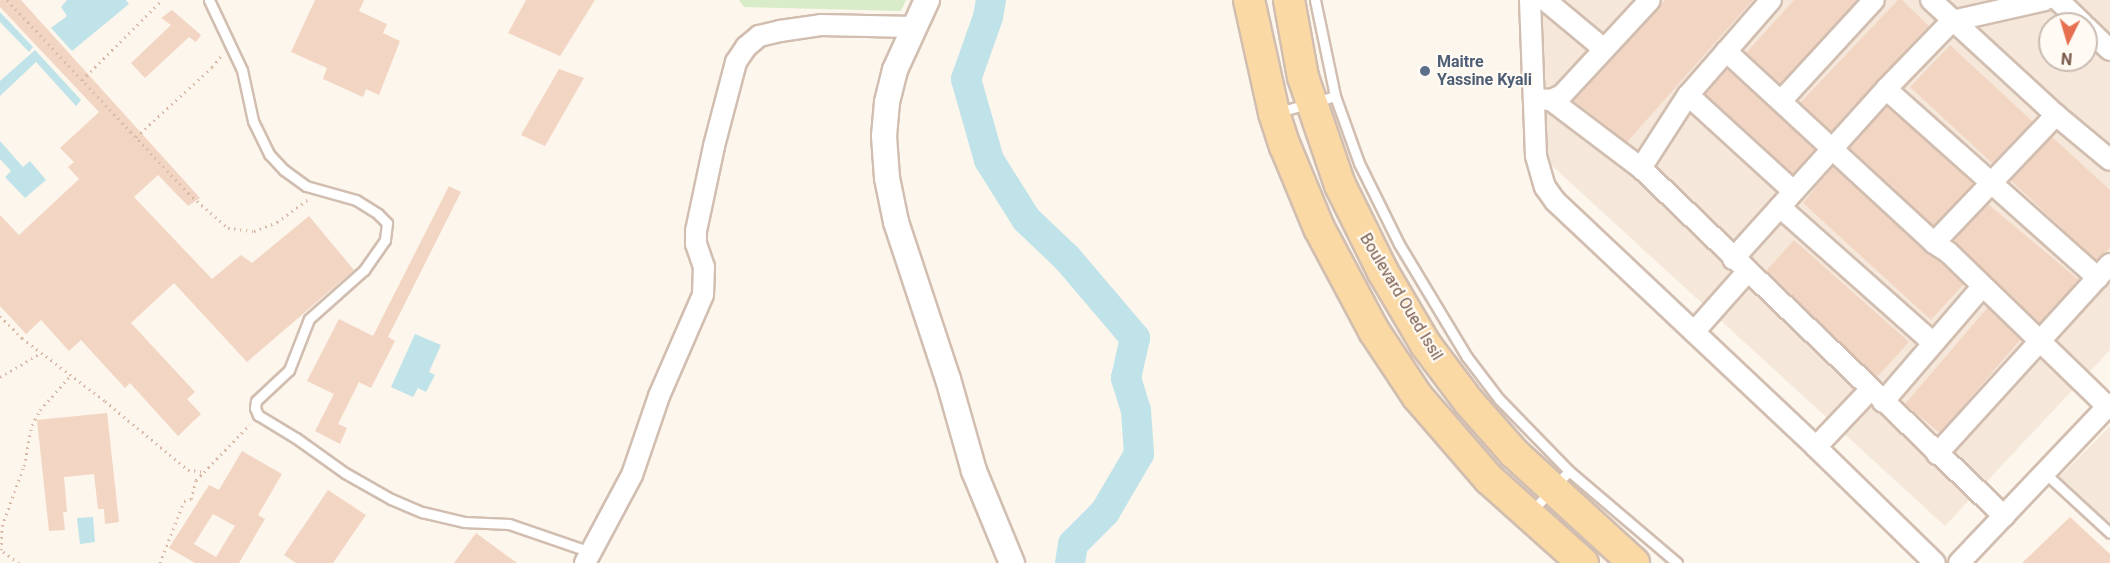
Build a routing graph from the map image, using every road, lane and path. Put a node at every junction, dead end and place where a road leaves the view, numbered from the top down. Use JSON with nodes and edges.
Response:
{"nodes":[{"id":1,"x":7,"y":0,"type":"edge"},
{"id":2,"x":162,"y":0,"type":"edge"},
{"id":3,"x":209,"y":0,"type":"edge"},
{"id":4,"x":927,"y":0,"type":"edge"},
{"id":5,"x":1249,"y":0,"type":"edge"},
{"id":6,"x":1289,"y":0,"type":"edge"},
{"id":7,"x":1315,"y":0,"type":"edge"},
{"id":8,"x":1530,"y":0,"type":"edge"},
{"id":9,"x":1545,"y":0,"type":"edge"},
{"id":10,"x":1650,"y":0,"type":"edge"},
{"id":11,"x":1771,"y":0,"type":"edge"},
{"id":12,"x":1874,"y":0,"type":"edge"},
{"id":13,"x":1931,"y":0,"type":"edge"},
{"id":14,"x":2045,"y":0,"type":"edge"},
{"id":15,"x":2058,"y":0,"type":"edge"},
{"id":16,"x":2070,"y":12,"type":"edge"},
{"id":17,"x":1952,"y":21,"type":"junction"},
{"id":18,"x":913,"y":27,"type":"junction"},
{"id":19,"x":2098,"y":38,"type":"edge"},
{"id":20,"x":229,"y":47,"type":"junction"},
{"id":21,"x":1604,"y":50,"type":"junction"},
{"id":22,"x":2110,"y":50,"type":"edge"},
{"id":23,"x":1726,"y":51,"type":"junction"},
{"id":24,"x":82,"y":80,"type":"junction"},
{"id":25,"x":1886,"y":89,"type":"junction"},
{"id":26,"x":1688,"y":95,"type":"junction"},
{"id":27,"x":1323,"y":99,"type":"junction"},
{"id":28,"x":1543,"y":100,"type":"junction"},
{"id":29,"x":1782,"y":101,"type":"junction"},
{"id":30,"x":1274,"y":113,"type":"junction"},
{"id":31,"x":2056,"y":115,"type":"junction"},
{"id":32,"x":136,"y":137,"type":"junction"},
{"id":33,"x":1833,"y":149,"type":"junction"},
{"id":34,"x":2106,"y":150,"type":"edge"},
{"id":35,"x":1641,"y":168,"type":"junction"},
{"id":36,"x":1989,"y":183,"type":"junction"},
{"id":37,"x":320,"y":190,"type":"junction"},
{"id":38,"x":1793,"y":191,"type":"junction"},
{"id":39,"x":1780,"y":207,"type":"junction"},
{"id":40,"x":1934,"y":243,"type":"junction"},
{"id":41,"x":1740,"y":266,"type":"junction"},
{"id":42,"x":2104,"y":271,"type":"edge"},
{"id":43,"x":1982,"y":286,"type":"junction"},
{"id":44,"x":0,"y":316,"type":"edge"},
{"id":45,"x":1694,"y":332,"type":"junction"},
{"id":46,"x":1932,"y":342,"type":"junction"},
{"id":47,"x":2040,"y":343,"type":"junction"},
{"id":48,"x":41,"y":353,"type":"junction"},
{"id":49,"x":71,"y":375,"type":"junction"},
{"id":50,"x":0,"y":377,"type":"edge"},
{"id":51,"x":1876,"y":396,"type":"junction"},
{"id":52,"x":2109,"y":405,"type":"edge"},
{"id":53,"x":258,"y":415,"type":"junction"},
{"id":54,"x":1816,"y":447,"type":"junction"},
{"id":55,"x":1937,"y":454,"type":"junction"},
{"id":56,"x":204,"y":472,"type":"junction"},
{"id":57,"x":2045,"y":473,"type":"junction"},
{"id":58,"x":1561,"y":480,"type":"junction"},
{"id":59,"x":1529,"y":514,"type":"junction"},
{"id":60,"x":2004,"y":516,"type":"junction"},
{"id":61,"x":2110,"y":533,"type":"edge"},
{"id":62,"x":589,"y":558,"type":"edge"},
{"id":63,"x":18,"y":563,"type":"edge"},
{"id":64,"x":160,"y":563,"type":"edge"},
{"id":65,"x":1012,"y":563,"type":"edge"},
{"id":66,"x":1583,"y":563,"type":"edge"},
{"id":67,"x":1634,"y":563,"type":"edge"},
{"id":68,"x":1677,"y":563,"type":"edge"},
{"id":69,"x":1935,"y":563,"type":"edge"},
{"id":70,"x":1959,"y":563,"type":"edge"}],
"edges":[{"from":1,"to":24,"type":"path"},
{"from":2,"to":24,"type":"path"},
{"from":3,"to":20,"type":"lane"},
{"from":4,"to":18,"type":"street"},
{"from":5,"to":30,"type":"main road"},
{"from":6,"to":27,"type":"main road","name":"Boulevard Oued Issil"},
{"from":7,"to":27,"type":"lane"},
{"from":8,"to":28,"type":"street"},
{"from":9,"to":21,"type":"street"},
{"from":10,"to":21,"type":"street"},
{"from":11,"to":23,"type":"street"},
{"from":12,"to":29,"type":"street"},
{"from":13,"to":17,"type":"street"},
{"from":14,"to":17,"type":"street"},
{"from":15,"to":16,"type":"street"},
{"from":17,"to":25,"type":"street"},
{"from":17,"to":31,"type":"street"},
{"from":18,"to":62,"type":"street"},
{"from":18,"to":65,"type":"street"},
{"from":19,"to":22,"type":"street"},
{"from":20,"to":32,"type":"path"},
{"from":20,"to":37,"type":"lane"},
{"from":21,"to":28,"type":"street"},
{"from":23,"to":26,"type":"street"},
{"from":23,"to":29,"type":"street"},
{"from":24,"to":32,"type":"path"},
{"from":25,"to":33,"type":"street"},
{"from":25,"to":36,"type":"street"},
{"from":26,"to":35,"type":"street"},
{"from":26,"to":38,"type":"street"},
{"from":27,"to":30,"type":"lane"},
{"from":27,"to":58,"type":"main road","name":"Boulevard Oued Issil"},
{"from":28,"to":35,"type":"street"},
{"from":28,"to":45,"type":"street"},
{"from":29,"to":33,"type":"street"},
{"from":30,"to":59,"type":"main road"},
{"from":31,"to":34,"type":"street"},
{"from":31,"to":36,"type":"street"},
{"from":32,"to":37,"type":"path"},
{"from":33,"to":38,"type":"street"},
{"from":33,"to":40,"type":"street"},
{"from":35,"to":41,"type":"street"},
{"from":36,"to":40,"type":"street"},
{"from":36,"to":42,"type":"street"},
{"from":37,"to":53,"type":"lane"},
{"from":38,"to":39,"type":"street"},
{"from":39,"to":41,"type":"street"},
{"from":39,"to":46,"type":"street"},
{"from":40,"to":43,"type":"street"},
{"from":41,"to":45,"type":"street"},
{"from":41,"to":51,"type":"street"},
{"from":42,"to":47,"type":"street"},
{"from":43,"to":46,"type":"street"},
{"from":43,"to":47,"type":"street"},
{"from":44,"to":48,"type":"path"},
{"from":45,"to":54,"type":"street"},
{"from":46,"to":51,"type":"street"},
{"from":47,"to":52,"type":"street"},
{"from":47,"to":55,"type":"street"},
{"from":48,"to":49,"type":"path"},
{"from":48,"to":50,"type":"path"},
{"from":49,"to":56,"type":"path"},
{"from":49,"to":63,"type":"path"},
{"from":51,"to":54,"type":"street"},
{"from":51,"to":55,"type":"street"},
{"from":52,"to":57,"type":"street"},
{"from":53,"to":56,"type":"path"},
{"from":53,"to":62,"type":"lane"},
{"from":54,"to":69,"type":"street"},
{"from":55,"to":60,"type":"street"},
{"from":56,"to":64,"type":"path"},
{"from":57,"to":60,"type":"street"},
{"from":57,"to":61,"type":"lane"},
{"from":58,"to":59,"type":"lane"},
{"from":58,"to":67,"type":"main road","name":"Boulevard Oued Issil"},
{"from":58,"to":68,"type":"lane"},
{"from":59,"to":66,"type":"main road"},
{"from":60,"to":70,"type":"street"}]}
